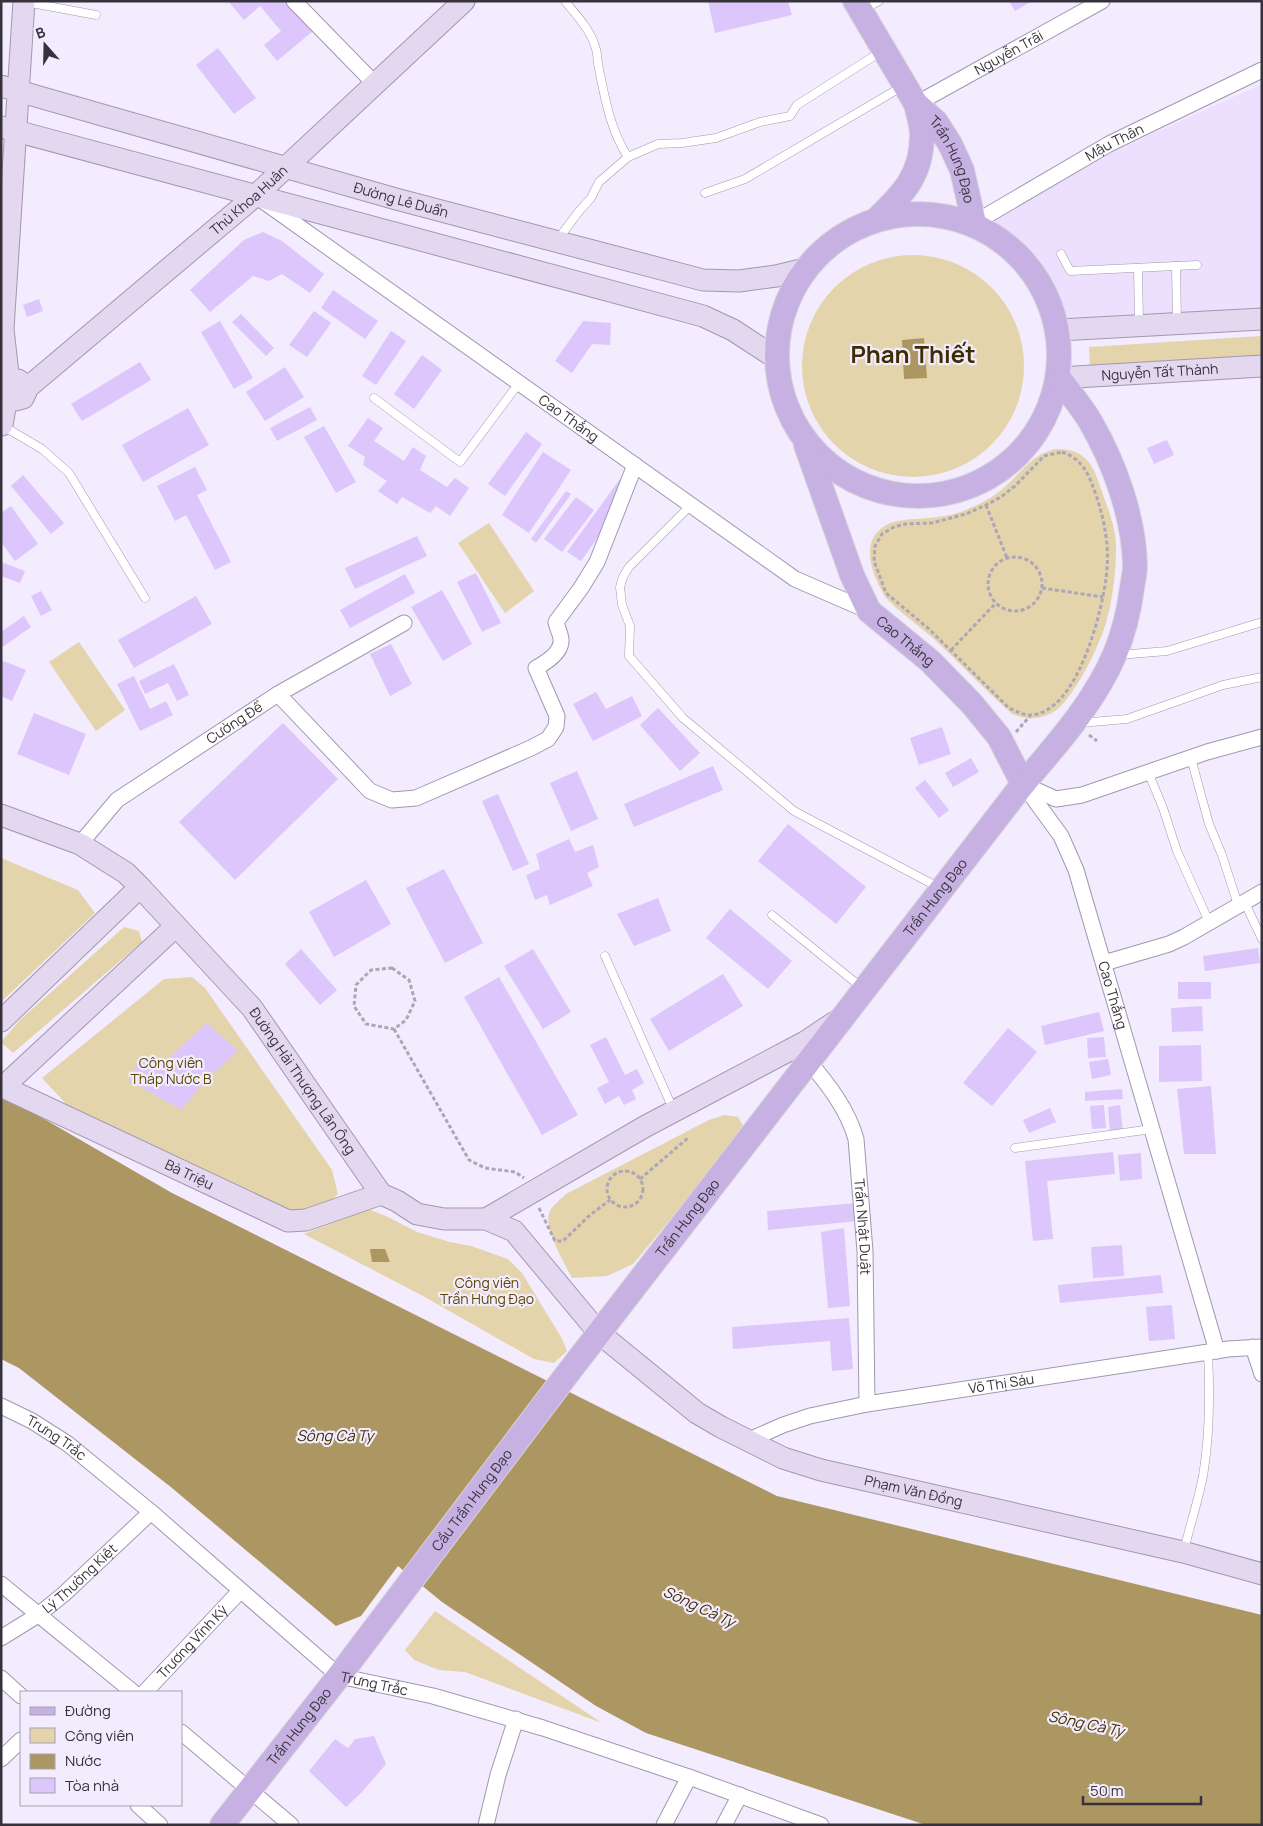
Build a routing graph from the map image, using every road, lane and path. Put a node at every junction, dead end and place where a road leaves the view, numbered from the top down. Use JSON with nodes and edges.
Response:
{"nodes":[{"id":1,"x":24,"y":1,"type":"edge"},
{"id":2,"x":294,"y":1,"type":"edge"},
{"id":3,"x":464,"y":1,"type":"edge"},
{"id":4,"x":565,"y":1,"type":"edge"},
{"id":5,"x":1102,"y":1,"type":"edge"},
{"id":6,"x":865,"y":5,"type":"edge"},
{"id":7,"x":96,"y":15,"type":"dead end"},
{"id":8,"x":884,"y":50,"type":"junction"},
{"id":9,"x":1262,"y":70,"type":"edge"},
{"id":10,"x":375,"y":84,"type":"junction"},
{"id":11,"x":10,"y":89,"type":"edge"},
{"id":12,"x":910,"y":95,"type":"junction"},
{"id":13,"x":8,"y":129,"type":"edge"},
{"id":14,"x":628,"y":157,"type":"junction"},
{"id":15,"x":286,"y":167,"type":"junction"},
{"id":16,"x":705,"y":193,"type":"dead end"},
{"id":17,"x":255,"y":196,"type":"junction"},
{"id":18,"x":877,"y":219,"type":"junction"},
{"id":19,"x":974,"y":223,"type":"junction"},
{"id":20,"x":557,"y":241,"type":"junction"},
{"id":21,"x":1061,"y":254,"type":"dead end"},
{"id":22,"x":1176,"y":266,"type":"junction"},
{"id":23,"x":1198,"y":266,"type":"dead end"},
{"id":24,"x":1138,"y":268,"type":"junction"},
{"id":25,"x":805,"y":269,"type":"junction"},
{"id":26,"x":1262,"y":319,"type":"edge"},
{"id":27,"x":1177,"y":323,"type":"junction"},
{"id":28,"x":1139,"y":325,"type":"junction"},
{"id":29,"x":2,"y":328,"type":"edge"},
{"id":30,"x":1059,"y":330,"type":"junction"},
{"id":31,"x":776,"y":358,"type":"junction"},
{"id":32,"x":1262,"y":366,"type":"edge"},
{"id":33,"x":1059,"y":378,"type":"junction"},
{"id":34,"x":519,"y":383,"type":"junction"},
{"id":35,"x":16,"y":392,"type":"junction"},
{"id":36,"x":374,"y":398,"type":"dead end"},
{"id":37,"x":2,"y":426,"type":"edge"},
{"id":38,"x":804,"y":438,"type":"junction"},
{"id":39,"x":635,"y":465,"type":"junction"},
{"id":40,"x":691,"y":505,"type":"junction"},
{"id":41,"x":986,"y":505,"type":"junction"},
{"id":42,"x":1007,"y":558,"type":"junction"},
{"id":43,"x":1042,"y":588,"type":"junction"},
{"id":44,"x":1104,"y":597,"type":"junction"},
{"id":45,"x":145,"y":598,"type":"dead end"},
{"id":46,"x":996,"y":603,"type":"junction"},
{"id":47,"x":869,"y":611,"type":"junction"},
{"id":48,"x":1262,"y":622,"type":"edge"},
{"id":49,"x":404,"y":623,"type":"dead end"},
{"id":50,"x":951,"y":650,"type":"junction"},
{"id":51,"x":1114,"y":655,"type":"junction"},
{"id":52,"x":1262,"y":677,"type":"edge"},
{"id":53,"x":278,"y":694,"type":"junction"},
{"id":54,"x":1073,"y":724,"type":"junction"},
{"id":55,"x":1262,"y":737,"type":"edge"},
{"id":56,"x":1191,"y":758,"type":"junction"},
{"id":57,"x":1148,"y":772,"type":"junction"},
{"id":58,"x":1023,"y":784,"type":"junction"},
{"id":59,"x":1,"y":815,"type":"edge"},
{"id":60,"x":80,"y":844,"type":"junction"},
{"id":61,"x":140,"y":887,"type":"junction"},
{"id":62,"x":942,"y":889,"type":"junction"},
{"id":63,"x":1262,"y":892,"type":"edge"},
{"id":64,"x":1241,"y":903,"type":"junction"},
{"id":65,"x":772,"y":914,"type":"dead end"},
{"id":66,"x":1209,"y":922,"type":"junction"},
{"id":67,"x":176,"y":926,"type":"junction"},
{"id":68,"x":1262,"y":939,"type":"edge"},
{"id":69,"x":605,"y":956,"type":"dead end"},
{"id":70,"x":1104,"y":963,"type":"junction"},
{"id":71,"x":864,"y":990,"type":"junction"},
{"id":72,"x":846,"y":1015,"type":"junction"},
{"id":73,"x":1,"y":1021,"type":"edge"},
{"id":74,"x":394,"y":1030,"type":"junction"},
{"id":75,"x":809,"y":1062,"type":"junction"},
{"id":76,"x":2,"y":1086,"type":"edge"},
{"id":77,"x":674,"y":1111,"type":"junction"},
{"id":78,"x":1152,"y":1130,"type":"junction"},
{"id":79,"x":688,"y":1138,"type":"dead end"},
{"id":80,"x":1015,"y":1148,"type":"dead end"},
{"id":81,"x":640,"y":1179,"type":"junction"},
{"id":82,"x":531,"y":1192,"type":"junction"},
{"id":83,"x":381,"y":1194,"type":"junction"},
{"id":84,"x":610,"y":1200,"type":"junction"},
{"id":85,"x":486,"y":1219,"type":"junction"},
{"id":86,"x":599,"y":1333,"type":"junction"},
{"id":87,"x":1257,"y":1347,"type":"edge"},
{"id":88,"x":1213,"y":1352,"type":"junction"},
{"id":89,"x":568,"y":1373,"type":"joint"},
{"id":90,"x":1262,"y":1374,"type":"edge"},
{"id":91,"x":867,"y":1404,"type":"junction"},
{"id":92,"x":1,"y":1406,"type":"edge"},
{"id":93,"x":747,"y":1441,"type":"junction"},
{"id":94,"x":151,"y":1512,"type":"junction"},
{"id":95,"x":1183,"y":1552,"type":"junction"},
{"id":96,"x":1262,"y":1574,"type":"edge"},
{"id":97,"x":1,"y":1584,"type":"edge"},
{"id":98,"x":240,"y":1591,"type":"junction"},
{"id":99,"x":38,"y":1615,"type":"junction"},
{"id":100,"x":375,"y":1628,"type":"joint"},
{"id":101,"x":1,"y":1638,"type":"edge"},
{"id":102,"x":340,"y":1676,"type":"junction"},
{"id":103,"x":1,"y":1678,"type":"edge"},
{"id":104,"x":132,"y":1691,"type":"edge"},
{"id":105,"x":146,"y":1691,"type":"edge"},
{"id":106,"x":20,"y":1695,"type":"edge"},
{"id":107,"x":516,"y":1719,"type":"junction"},
{"id":108,"x":182,"y":1733,"type":"edge"},
{"id":109,"x":20,"y":1741,"type":"edge"},
{"id":110,"x":1,"y":1759,"type":"edge"},
{"id":111,"x":689,"y":1777,"type":"junction"},
{"id":112,"x":251,"y":1790,"type":"junction"},
{"id":113,"x":740,"y":1796,"type":"junction"},
{"id":114,"x":139,"y":1806,"type":"edge"},
{"id":115,"x":160,"y":1825,"type":"edge"},
{"id":116,"x":222,"y":1825,"type":"edge"},
{"id":117,"x":291,"y":1825,"type":"edge"},
{"id":118,"x":486,"y":1825,"type":"edge"},
{"id":119,"x":664,"y":1825,"type":"edge"},
{"id":120,"x":724,"y":1825,"type":"edge"},
{"id":121,"x":820,"y":1825,"type":"edge"}],
"edges":[{"from":1,"to":7,"type":"lane"},
{"from":1,"to":11,"type":"street"},
{"from":2,"to":10,"type":"street"},
{"from":3,"to":10,"type":"street","name":"Thủ Khoa Huân"},
{"from":4,"to":14,"type":"lane"},
{"from":5,"to":12,"type":"street","name":"Nguyễn Trãi"},
{"from":6,"to":8,"type":"main road","name":"Trần Hưng Đạo"},
{"from":8,"to":12,"type":"main road","name":"Trần Hưng Đạo"},
{"from":8,"to":14,"type":"lane"},
{"from":9,"to":19,"type":"street","name":"Mậu Thân"},
{"from":10,"to":15,"type":"street","name":"Thủ Khoa Huân"},
{"from":11,"to":13,"type":"street"},
{"from":11,"to":15,"type":"street","name":"Đường Lê Duẩn"},
{"from":12,"to":16,"type":"lane"},
{"from":12,"to":18,"type":"main road","name":"Trần Hưng Đạo"},
{"from":12,"to":19,"type":"main road","name":"Trần Hưng Đạo"},
{"from":13,"to":17,"type":"street"},
{"from":13,"to":29,"type":"street"},
{"from":14,"to":20,"type":"lane"},
{"from":15,"to":17,"type":"street","name":"Thủ Khoa Huân"},
{"from":15,"to":20,"type":"street","name":"Đường Lê Duẩn"},
{"from":17,"to":31,"type":"street"},
{"from":17,"to":34,"type":"street","name":"Cao Thắng"},
{"from":17,"to":35,"type":"street","name":"Thủ Khoa Huân"},
{"from":18,"to":19,"type":"main road"},
{"from":18,"to":25,"type":"main road"},
{"from":19,"to":30,"type":"main road"},
{"from":20,"to":25,"type":"street","name":"Đường Lê Duẩn"},
{"from":21,"to":24,"type":"lane"},
{"from":22,"to":23,"type":"lane"},
{"from":22,"to":24,"type":"lane"},
{"from":22,"to":27,"type":"lane"},
{"from":24,"to":28,"type":"lane"},
{"from":25,"to":31,"type":"main road"},
{"from":26,"to":27,"type":"street"},
{"from":27,"to":28,"type":"street"},
{"from":28,"to":30,"type":"street"},
{"from":29,"to":35,"type":"street"},
{"from":30,"to":33,"type":"main road"},
{"from":31,"to":38,"type":"main road"},
{"from":32,"to":33,"type":"street","name":"Nguyễn Tất Thành"},
{"from":33,"to":38,"type":"main road"},
{"from":33,"to":51,"type":"main road","name":"Trần Hưng Đạo"},
{"from":34,"to":36,"type":"lane"},
{"from":34,"to":39,"type":"street","name":"Cao Thắng"},
{"from":35,"to":37,"type":"street"},
{"from":37,"to":45,"type":"lane"},
{"from":38,"to":47,"type":"main road"},
{"from":39,"to":40,"type":"street","name":"Cao Thắng"},
{"from":39,"to":53,"type":"street"},
{"from":40,"to":47,"type":"street","name":"Cao Thắng"},
{"from":40,"to":62,"type":"lane"},
{"from":41,"to":42,"type":"path"},
{"from":41,"to":44,"type":"path"},
{"from":41,"to":50,"type":"path"},
{"from":42,"to":43,"type":"path"},
{"from":42,"to":46,"type":"path"},
{"from":43,"to":44,"type":"path"},
{"from":43,"to":46,"type":"path"},
{"from":44,"to":50,"type":"path"},
{"from":46,"to":50,"type":"path"},
{"from":47,"to":58,"type":"main road","name":"Cao Thắng"},
{"from":48,"to":51,"type":"lane"},
{"from":49,"to":53,"type":"street","name":"Cường Để"},
{"from":51,"to":54,"type":"main road","name":"Trần Hưng Đạo"},
{"from":52,"to":54,"type":"lane"},
{"from":53,"to":60,"type":"street","name":"Cường Để"},
{"from":54,"to":58,"type":"main road","name":"Trần Hưng Đạo"},
{"from":55,"to":56,"type":"street"},
{"from":56,"to":57,"type":"street"},
{"from":56,"to":64,"type":"lane"},
{"from":57,"to":58,"type":"street"},
{"from":57,"to":66,"type":"lane"},
{"from":58,"to":62,"type":"main road","name":"Trần Hưng Đạo"},
{"from":58,"to":70,"type":"street","name":"Cao Thắng"},
{"from":59,"to":60,"type":"street","name":"Đường Hải Thượng Lãn Ông"},
{"from":60,"to":61,"type":"street","name":"Đường Hải Thượng Lãn Ông"},
{"from":61,"to":67,"type":"street","name":"Đường Hải Thượng Lãn Ông"},
{"from":61,"to":73,"type":"street"},
{"from":62,"to":71,"type":"main road","name":"Trần Hưng Đạo"},
{"from":63,"to":64,"type":"street"},
{"from":64,"to":66,"type":"street"},
{"from":64,"to":68,"type":"lane"},
{"from":65,"to":71,"type":"lane"},
{"from":66,"to":70,"type":"street"},
{"from":67,"to":76,"type":"street"},
{"from":67,"to":83,"type":"street","name":"Đường Hải Thượng Lãn Ông"},
{"from":69,"to":77,"type":"lane"},
{"from":70,"to":78,"type":"street","name":"Cao Thắng"},
{"from":71,"to":72,"type":"main road","name":"Trần Hưng Đạo"},
{"from":72,"to":75,"type":"main road","name":"Trần Hưng Đạo"},
{"from":72,"to":77,"type":"street"},
{"from":74,"to":74,"type":"path"},
{"from":74,"to":82,"type":"path"},
{"from":75,"to":86,"type":"main road","name":"Trần Hưng Đạo"},
{"from":75,"to":91,"type":"street","name":"Trần Nhật Duật"},
{"from":76,"to":83,"type":"street","name":"Bà Triệu"},
{"from":77,"to":82,"type":"street"},
{"from":78,"to":80,"type":"lane"},
{"from":78,"to":88,"type":"street","name":"Cao Thắng"},
{"from":79,"to":81,"type":"path"},
{"from":81,"to":84,"type":"path"},
{"from":81,"to":84,"type":"path"},
{"from":82,"to":84,"type":"path"},
{"from":82,"to":85,"type":"street"},
{"from":83,"to":85,"type":"street","name":"Đường Hải Thượng Lãn Ông"},
{"from":85,"to":86,"type":"street","name":"Đường Hải Thượng Lãn Ông"},
{"from":86,"to":89,"type":"main road","name":"Trần Hưng Đạo"},
{"from":86,"to":93,"type":"street","name":"Phạm Văn Đồng"},
{"from":87,"to":88,"type":"street","name":"Võ Thị Sáu"},
{"from":87,"to":90,"type":"street"},
{"from":88,"to":91,"type":"street","name":"Võ Thị Sáu"},
{"from":88,"to":95,"type":"lane"},
{"from":89,"to":100,"type":"main road","name":"Cầu Trần Hưng Đạo"},
{"from":91,"to":93,"type":"street","name":"Võ Thị Sáu"},
{"from":92,"to":94,"type":"street","name":"Trưng Trắc"},
{"from":93,"to":95,"type":"street","name":"Phạm Văn Đồng"},
{"from":94,"to":98,"type":"street","name":"Trưng Trắc"},
{"from":94,"to":99,"type":"street","name":"Lý Thường Kiệt"},
{"from":95,"to":96,"type":"street","name":"Phạm Văn Đồng"},
{"from":97,"to":99,"type":"street"},
{"from":98,"to":102,"type":"street","name":"Trưng Trắc"},
{"from":98,"to":105,"type":"street","name":"Trương Vĩnh Ký"},
{"from":99,"to":101,"type":"street","name":"Lý Thường Kiệt"},
{"from":99,"to":104,"type":"street"},
{"from":100,"to":102,"type":"main road","name":"Trần Hưng Đạo"},
{"from":102,"to":107,"type":"street","name":"Trưng Trắc"},
{"from":102,"to":112,"type":"main road","name":"Trần Hưng Đạo"},
{"from":103,"to":106,"type":"street"},
{"from":107,"to":111,"type":"street","name":"Trưng Trắc"},
{"from":107,"to":118,"type":"street"},
{"from":108,"to":112,"type":"street"},
{"from":109,"to":110,"type":"street"},
{"from":111,"to":113,"type":"street","name":"Trưng Trắc"},
{"from":111,"to":119,"type":"street"},
{"from":112,"to":116,"type":"main road","name":"Trần Hưng Đạo"},
{"from":112,"to":117,"type":"street"},
{"from":113,"to":120,"type":"street"},
{"from":113,"to":121,"type":"street","name":"Trưng Trắc"},
{"from":114,"to":115,"type":"street"}]}
